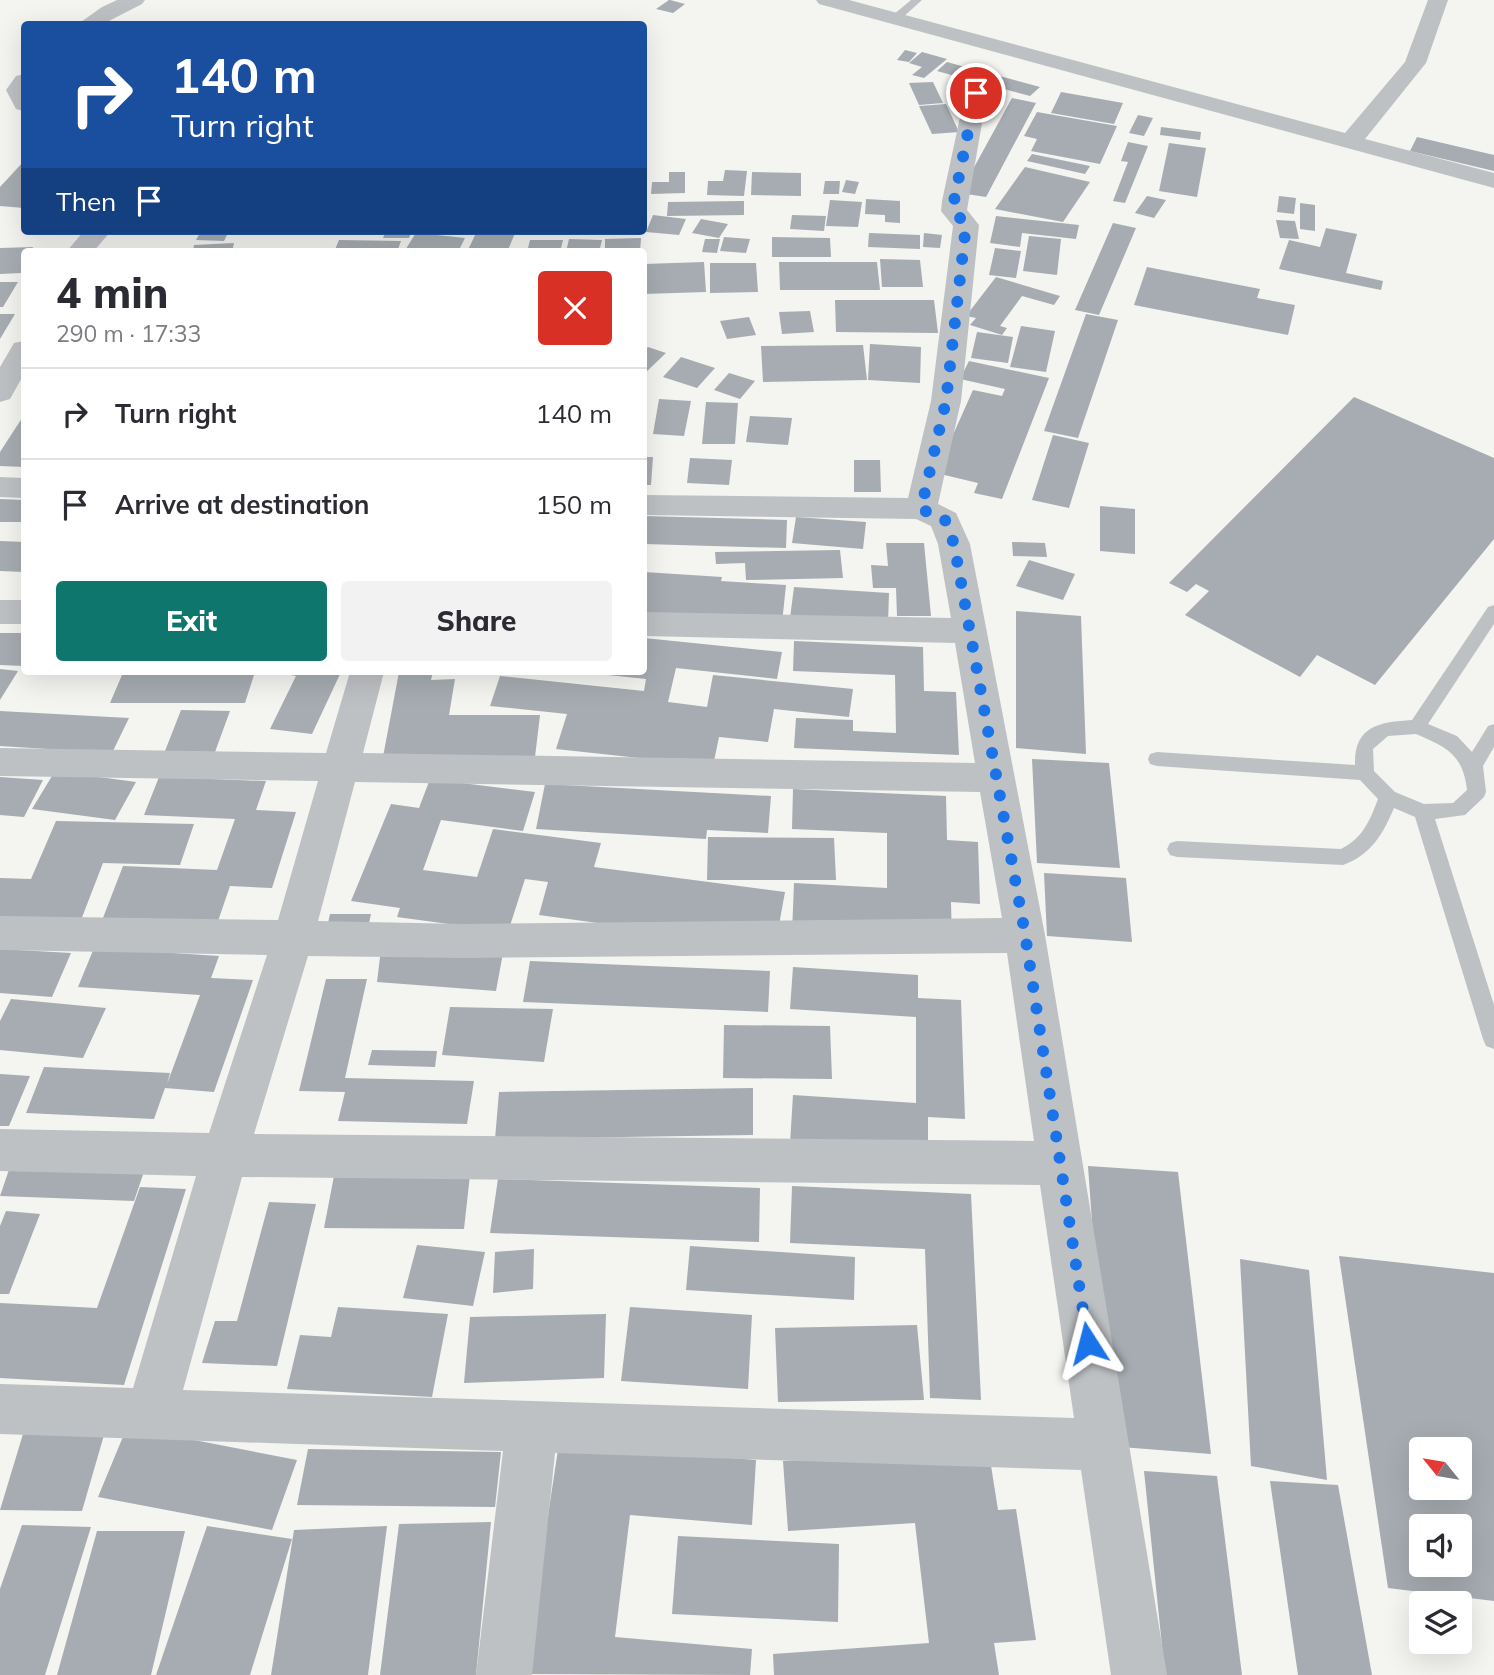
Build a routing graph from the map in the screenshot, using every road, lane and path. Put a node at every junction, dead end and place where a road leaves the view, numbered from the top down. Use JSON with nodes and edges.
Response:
{"nodes":[{"id":1,"x":135,"y":0,"type":"edge"},
{"id":2,"x":826,"y":0,"type":"edge"},
{"id":3,"x":917,"y":0,"type":"edge"},
{"id":4,"x":1438,"y":0,"type":"edge"},
{"id":5,"x":897,"y":17,"type":"junction"},
{"id":6,"x":93,"y":21,"type":"edge"},
{"id":7,"x":976,"y":93,"type":"dead end"},
{"id":8,"x":1351,"y":142,"type":"junction"},
{"id":9,"x":1494,"y":181,"type":"edge"},
{"id":10,"x":94,"y":235,"type":"edge"},
{"id":11,"x":83,"y":248,"type":"edge"},
{"id":12,"x":21,"y":354,"type":"edge"},
{"id":13,"x":0,"y":393,"type":"edge"},
{"id":14,"x":0,"y":487,"type":"edge"},
{"id":15,"x":21,"y":488,"type":"edge"},
{"id":16,"x":647,"y":505,"type":"edge"},
{"id":17,"x":921,"y":509,"type":"junction"},
{"id":18,"x":1494,"y":611,"type":"edge"},
{"id":19,"x":0,"y":612,"type":"edge"},
{"id":20,"x":21,"y":612,"type":"edge"},
{"id":21,"x":647,"y":624,"type":"edge"},
{"id":22,"x":970,"y":631,"type":"junction"},
{"id":23,"x":366,"y":675,"type":"edge"},
{"id":24,"x":1417,"y":727,"type":"junction"},
{"id":25,"x":1494,"y":731,"type":"edge"},
{"id":26,"x":1157,"y":758,"type":"dead end"},
{"id":27,"x":0,"y":762,"type":"edge"},
{"id":28,"x":1474,"y":766,"type":"junction"},
{"id":29,"x":341,"y":767,"type":"junction"},
{"id":30,"x":1365,"y":773,"type":"junction"},
{"id":31,"x":997,"y":778,"type":"junction"},
{"id":32,"x":1388,"y":797,"type":"junction"},
{"id":33,"x":1423,"y":812,"type":"junction"},
{"id":34,"x":1177,"y":849,"type":"dead end"},
{"id":35,"x":0,"y":933,"type":"edge"},
{"id":36,"x":1025,"y":934,"type":"junction"},
{"id":37,"x":293,"y":938,"type":"junction"},
{"id":38,"x":1494,"y":1039,"type":"edge"},
{"id":39,"x":0,"y":1150,"type":"edge"},
{"id":40,"x":225,"y":1155,"type":"junction"},
{"id":41,"x":1060,"y":1163,"type":"junction"},
{"id":42,"x":0,"y":1409,"type":"edge"},
{"id":43,"x":151,"y":1414,"type":"junction"},
{"id":44,"x":532,"y":1427,"type":"junction"},
{"id":45,"x":1103,"y":1445,"type":"junction"},
{"id":46,"x":504,"y":1675,"type":"edge"},
{"id":47,"x":1139,"y":1675,"type":"edge"}],
"edges":[{"from":1,"to":6,"type":"street"},
{"from":2,"to":5,"type":"street"},
{"from":3,"to":5,"type":"lane"},
{"from":4,"to":8,"type":"street"},
{"from":5,"to":8,"type":"street"},
{"from":7,"to":17,"type":"street"},
{"from":8,"to":9,"type":"street"},
{"from":10,"to":11,"type":"street"},
{"from":12,"to":13,"type":"street"},
{"from":14,"to":15,"type":"street"},
{"from":16,"to":17,"type":"street"},
{"from":17,"to":22,"type":"street"},
{"from":18,"to":24,"type":"lane"},
{"from":19,"to":20,"type":"street"},
{"from":21,"to":22,"type":"street"},
{"from":22,"to":31,"type":"street"},
{"from":23,"to":29,"type":"street"},
{"from":24,"to":28,"type":"lane"},
{"from":24,"to":30,"type":"lane"},
{"from":25,"to":28,"type":"lane"},
{"from":26,"to":30,"type":"lane"},
{"from":27,"to":29,"type":"street"},
{"from":28,"to":33,"type":"lane"},
{"from":29,"to":31,"type":"street"},
{"from":29,"to":37,"type":"street"},
{"from":30,"to":32,"type":"lane"},
{"from":31,"to":36,"type":"street"},
{"from":32,"to":33,"type":"lane"},
{"from":32,"to":34,"type":"lane"},
{"from":33,"to":38,"type":"lane"},
{"from":35,"to":37,"type":"street"},
{"from":36,"to":37,"type":"street"},
{"from":36,"to":41,"type":"street"},
{"from":37,"to":40,"type":"street"},
{"from":39,"to":40,"type":"street"},
{"from":40,"to":41,"type":"street"},
{"from":40,"to":43,"type":"street"},
{"from":41,"to":45,"type":"street"},
{"from":42,"to":43,"type":"street"},
{"from":43,"to":44,"type":"street"},
{"from":44,"to":45,"type":"street"},
{"from":44,"to":46,"type":"street"},
{"from":45,"to":47,"type":"street"}]}
